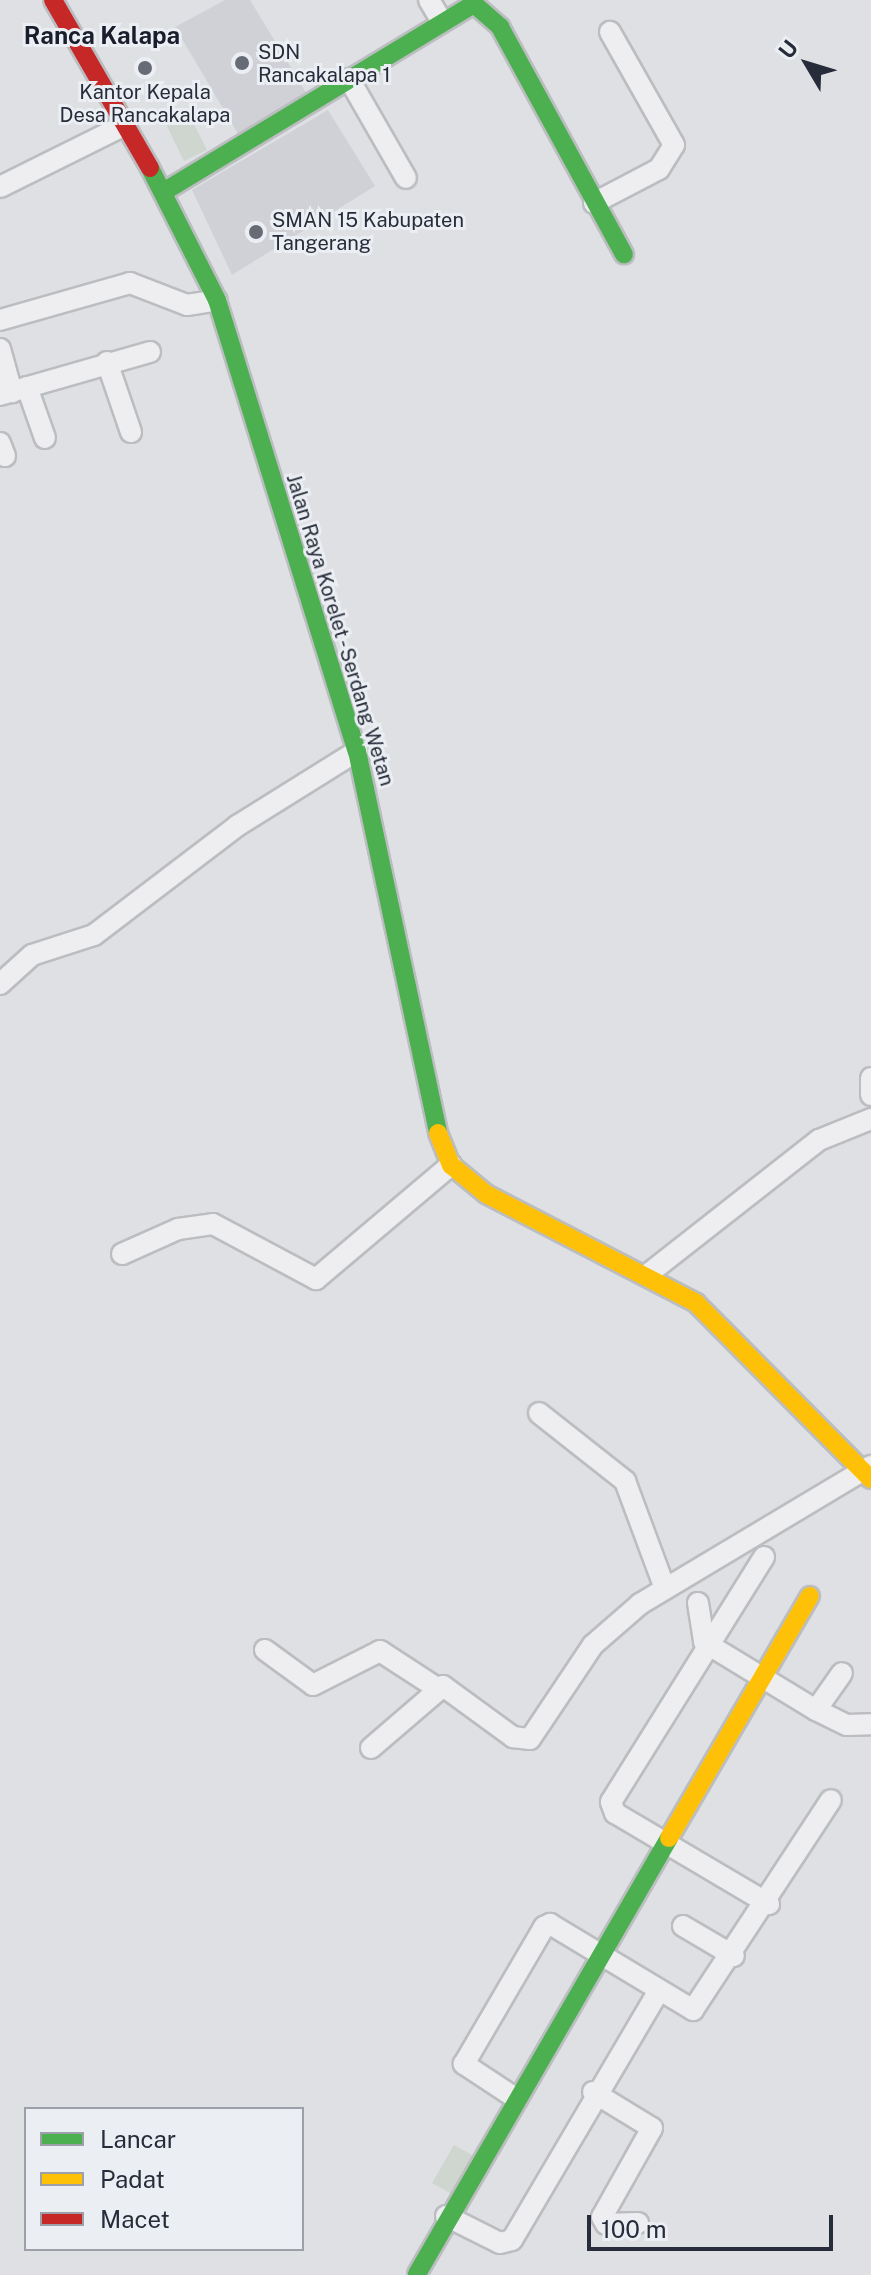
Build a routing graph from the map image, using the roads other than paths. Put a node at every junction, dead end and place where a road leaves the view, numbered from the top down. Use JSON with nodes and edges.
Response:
{"nodes":[{"id":1,"x":53,"y":0,"type":"edge"},
{"id":2,"x":429,"y":0,"type":"edge"},
{"id":3,"x":441,"y":20,"type":"junction"},
{"id":4,"x":610,"y":32,"type":"dead end"},
{"id":5,"x":349,"y":79,"type":"junction"},
{"id":6,"x":125,"y":125,"type":"junction"},
{"id":7,"x":406,"y":178,"type":"dead end"},
{"id":8,"x":0,"y":187,"type":"edge"},
{"id":9,"x":165,"y":191,"type":"junction"},
{"id":10,"x":594,"y":203,"type":"junction"},
{"id":11,"x":624,"y":254,"type":"dead end"},
{"id":12,"x":217,"y":300,"type":"junction"},
{"id":13,"x":0,"y":320,"type":"edge"},
{"id":14,"x":0,"y":349,"type":"edge"},
{"id":15,"x":150,"y":352,"type":"dead end"},
{"id":16,"x":107,"y":362,"type":"junction"},
{"id":17,"x":13,"y":391,"type":"edge"},
{"id":18,"x":131,"y":432,"type":"dead end"},
{"id":19,"x":45,"y":438,"type":"dead end"},
{"id":20,"x":357,"y":751,"type":"junction"},
{"id":21,"x":0,"y":984,"type":"edge"},
{"id":22,"x":871,"y":1078,"type":"edge"},
{"id":23,"x":871,"y":1095,"type":"edge"},
{"id":24,"x":871,"y":1119,"type":"edge"},
{"id":25,"x":451,"y":1165,"type":"junction"},
{"id":26,"x":122,"y":1254,"type":"dead end"},
{"id":27,"x":648,"y":1274,"type":"junction"},
{"id":28,"x":539,"y":1413,"type":"dead end"},
{"id":29,"x":869,"y":1472,"type":"edge"},
{"id":30,"x":764,"y":1557,"type":"dead end"},
{"id":31,"x":664,"y":1586,"type":"junction"},
{"id":32,"x":810,"y":1596,"type":"dead end"},
{"id":33,"x":698,"y":1603,"type":"dead end"},
{"id":34,"x":704,"y":1642,"type":"junction"},
{"id":35,"x":265,"y":1650,"type":"dead end"},
{"id":36,"x":842,"y":1673,"type":"dead end"},
{"id":37,"x":765,"y":1678,"type":"junction"},
{"id":38,"x":437,"y":1688,"type":"junction"},
{"id":39,"x":816,"y":1710,"type":"junction"},
{"id":40,"x":871,"y":1724,"type":"edge"},
{"id":41,"x":371,"y":1748,"type":"dead end"},
{"id":42,"x":831,"y":1800,"type":"dead end"},
{"id":43,"x":667,"y":1845,"type":"junction"},
{"id":44,"x":769,"y":1904,"type":"junction"},
{"id":45,"x":683,"y":1926,"type":"dead end"},
{"id":46,"x":603,"y":1956,"type":"junction"},
{"id":47,"x":734,"y":1956,"type":"junction"},
{"id":48,"x":658,"y":1992,"type":"junction"},
{"id":49,"x":593,"y":2092,"type":"junction"},
{"id":50,"x":517,"y":2099,"type":"junction"},
{"id":51,"x":446,"y":2216,"type":"junction"},
{"id":52,"x":638,"y":2223,"type":"dead end"},
{"id":53,"x":417,"y":2274,"type":"edge"}],
"edges":[{"from":1,"to":6,"type":"main road","name":"Jalan Raya Korelet - Serdang Wetan"},
{"from":2,"to":3,"type":"street"},
{"from":3,"to":5,"type":"main road"},
{"from":3,"to":10,"type":"main road"},
{"from":4,"to":10,"type":"street"},
{"from":5,"to":7,"type":"street"},
{"from":5,"to":9,"type":"main road"},
{"from":6,"to":8,"type":"street"},
{"from":6,"to":9,"type":"main road","name":"Jalan Raya Korelet - Serdang Wetan"},
{"from":9,"to":12,"type":"main road","name":"Jalan Raya Korelet - Serdang Wetan"},
{"from":10,"to":11,"type":"main road"},
{"from":12,"to":13,"type":"street"},
{"from":12,"to":20,"type":"main road","name":"Jalan Raya Korelet - Serdang Wetan"},
{"from":14,"to":17,"type":"street"},
{"from":15,"to":16,"type":"street"},
{"from":16,"to":17,"type":"street"},
{"from":16,"to":18,"type":"street"},
{"from":17,"to":19,"type":"street"},
{"from":20,"to":21,"type":"street"},
{"from":20,"to":25,"type":"main road","name":"Jalan Raya Korelet - Serdang Wetan"},
{"from":22,"to":23,"type":"street"},
{"from":24,"to":27,"type":"street"},
{"from":25,"to":26,"type":"street"},
{"from":25,"to":27,"type":"main road","name":"Jalan Raya Korelet - Serdang Wetan"},
{"from":27,"to":29,"type":"main road","name":"Jalan Raya Korelet - Serdang Wetan"},
{"from":28,"to":31,"type":"street"},
{"from":29,"to":31,"type":"street"},
{"from":30,"to":34,"type":"street"},
{"from":31,"to":38,"type":"street"},
{"from":32,"to":37,"type":"main road"},
{"from":33,"to":34,"type":"street"},
{"from":34,"to":37,"type":"street"},
{"from":34,"to":43,"type":"street"},
{"from":35,"to":38,"type":"street"},
{"from":36,"to":39,"type":"street"},
{"from":37,"to":39,"type":"street"},
{"from":37,"to":43,"type":"main road"},
{"from":38,"to":41,"type":"street"},
{"from":39,"to":40,"type":"street"},
{"from":42,"to":44,"type":"street"},
{"from":43,"to":44,"type":"street"},
{"from":43,"to":46,"type":"main road"},
{"from":44,"to":47,"type":"street"},
{"from":45,"to":47,"type":"street"},
{"from":46,"to":48,"type":"street"},
{"from":46,"to":50,"type":"main road"},
{"from":46,"to":50,"type":"street"},
{"from":47,"to":48,"type":"street"},
{"from":48,"to":49,"type":"street"},
{"from":49,"to":51,"type":"street"},
{"from":49,"to":52,"type":"street"},
{"from":50,"to":51,"type":"main road"},
{"from":51,"to":53,"type":"main road"}]}
